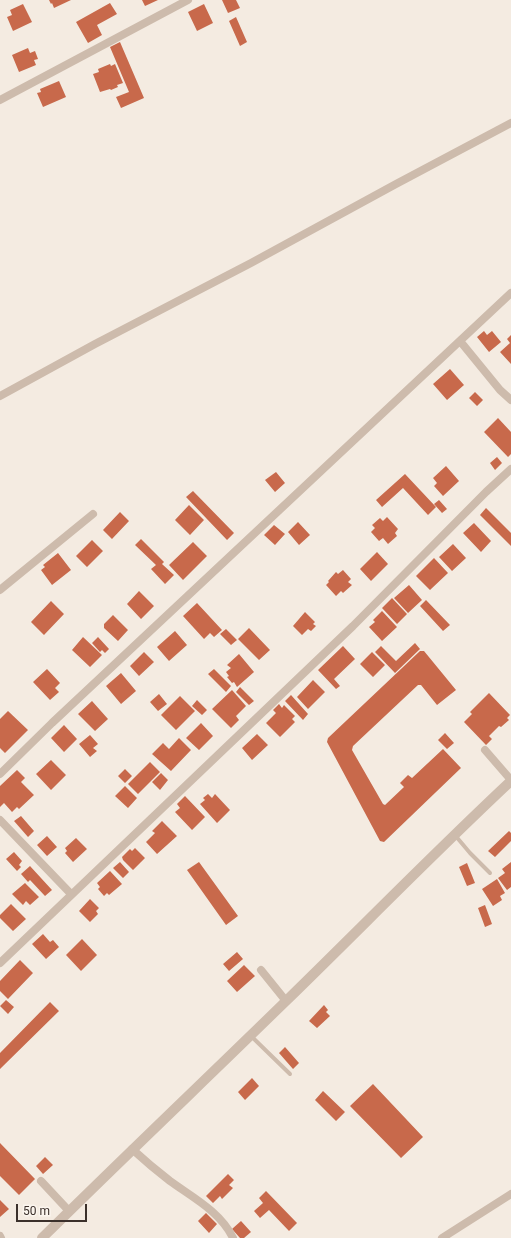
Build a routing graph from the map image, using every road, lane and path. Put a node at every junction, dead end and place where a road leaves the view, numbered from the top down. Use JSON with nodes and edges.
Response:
{"nodes":[{"id":1,"x":188,"y":0,"type":"edge"},
{"id":2,"x":0,"y":100,"type":"edge"},
{"id":3,"x":511,"y":123,"type":"edge"},
{"id":4,"x":511,"y":293,"type":"edge"},
{"id":5,"x":460,"y":341,"type":"junction"},
{"id":6,"x":0,"y":396,"type":"edge"},
{"id":7,"x":511,"y":400,"type":"edge"},
{"id":8,"x":511,"y":469,"type":"edge"},
{"id":9,"x":93,"y":514,"type":"dead end"},
{"id":10,"x":0,"y":590,"type":"edge"},
{"id":11,"x":485,"y":750,"type":"dead end"},
{"id":12,"x":0,"y":774,"type":"edge"},
{"id":13,"x":511,"y":780,"type":"edge"},
{"id":14,"x":0,"y":820,"type":"edge"},
{"id":15,"x":454,"y":834,"type":"junction"},
{"id":16,"x":490,"y":873,"type":"dead end"},
{"id":17,"x":71,"y":894,"type":"junction"},
{"id":18,"x":0,"y":962,"type":"edge"},
{"id":19,"x":261,"y":970,"type":"dead end"},
{"id":20,"x":286,"y":1001,"type":"junction"},
{"id":21,"x":250,"y":1035,"type":"junction"},
{"id":22,"x":290,"y":1074,"type":"dead end"},
{"id":23,"x":132,"y":1149,"type":"junction"},
{"id":24,"x":41,"y":1181,"type":"dead end"},
{"id":25,"x":511,"y":1194,"type":"edge"},
{"id":26,"x":69,"y":1211,"type":"junction"},
{"id":27,"x":42,"y":1238,"type":"edge"},
{"id":28,"x":233,"y":1238,"type":"edge"},
{"id":29,"x":442,"y":1238,"type":"edge"}],
"edges":[{"from":1,"to":2,"type":"street"},
{"from":3,"to":6,"type":"street"},
{"from":4,"to":5,"type":"street"},
{"from":5,"to":7,"type":"street"},
{"from":5,"to":12,"type":"street"},
{"from":8,"to":17,"type":"street"},
{"from":9,"to":10,"type":"street"},
{"from":11,"to":13,"type":"street"},
{"from":13,"to":15,"type":"street"},
{"from":14,"to":17,"type":"street"},
{"from":15,"to":16,"type":"lane"},
{"from":15,"to":20,"type":"street"},
{"from":17,"to":18,"type":"street"},
{"from":19,"to":20,"type":"street"},
{"from":20,"to":21,"type":"street"},
{"from":21,"to":22,"type":"lane"},
{"from":21,"to":23,"type":"street"},
{"from":23,"to":26,"type":"street"},
{"from":23,"to":28,"type":"street"},
{"from":24,"to":26,"type":"street"},
{"from":25,"to":29,"type":"street"},
{"from":26,"to":27,"type":"street"}]}
